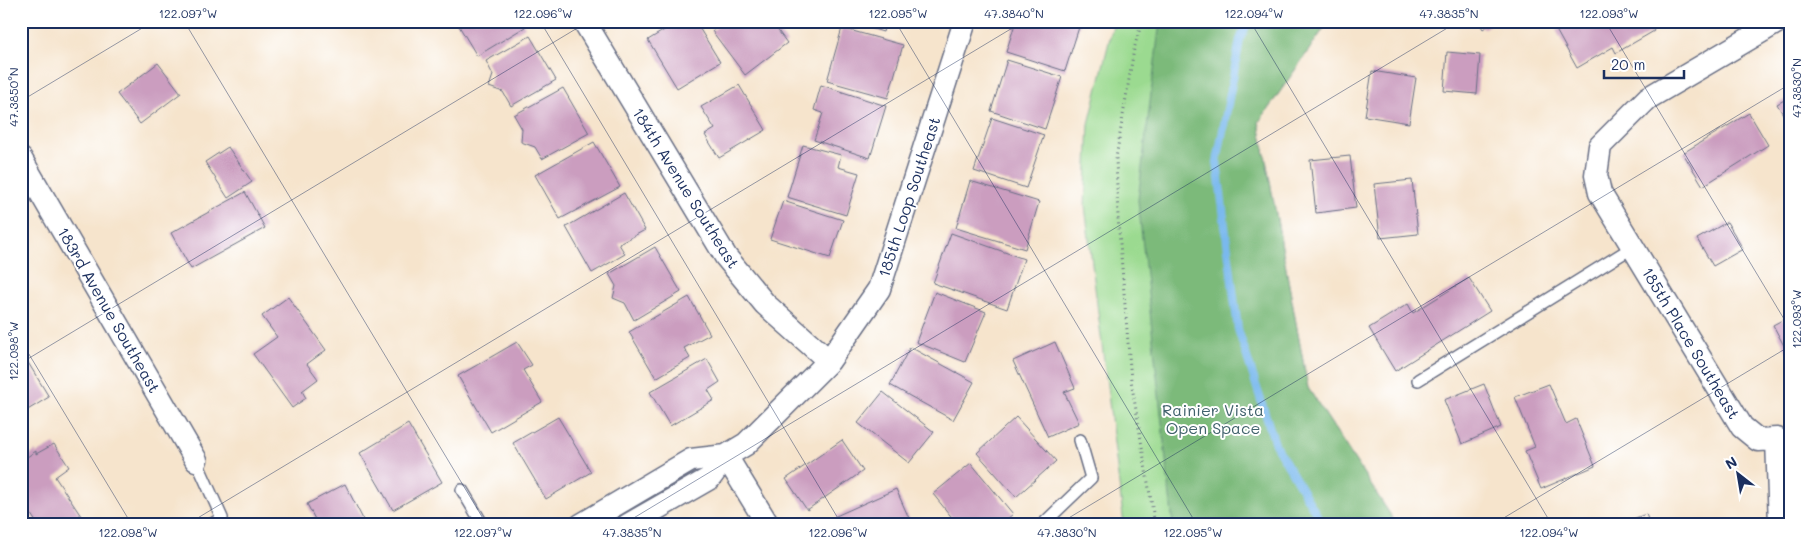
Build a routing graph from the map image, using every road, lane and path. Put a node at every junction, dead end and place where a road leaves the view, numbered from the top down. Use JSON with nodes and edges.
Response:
{"nodes":[{"id":1,"x":584,"y":21,"type":"edge"},
{"id":2,"x":965,"y":21,"type":"edge"},
{"id":3,"x":1142,"y":21,"type":"edge"},
{"id":4,"x":1779,"y":21,"type":"edge"},
{"id":5,"x":21,"y":159,"type":"edge"},
{"id":6,"x":1633,"y":247,"type":"junction"},
{"id":7,"x":829,"y":361,"type":"junction"},
{"id":8,"x":1418,"y":380,"type":"dead end"},
{"id":9,"x":1784,"y":437,"type":"edge"},
{"id":10,"x":1080,"y":440,"type":"dead end"},
{"id":11,"x":726,"y":456,"type":"junction"},
{"id":12,"x":196,"y":460,"type":"joint"},
{"id":13,"x":462,"y":490,"type":"dead end"},
{"id":14,"x":211,"y":525,"type":"edge"},
{"id":15,"x":482,"y":525,"type":"edge"},
{"id":16,"x":581,"y":525,"type":"edge"},
{"id":17,"x":628,"y":525,"type":"edge"},
{"id":18,"x":768,"y":525,"type":"edge"},
{"id":19,"x":1042,"y":525,"type":"edge"},
{"id":20,"x":1155,"y":525,"type":"edge"},
{"id":21,"x":1780,"y":525,"type":"edge"}],
"edges":[{"from":1,"to":7,"type":"street","name":"184th Avenue Southeast"},
{"from":2,"to":7,"type":"street","name":"185th Loop Southeast"},
{"from":3,"to":20,"type":"path"},
{"from":4,"to":6,"type":"street","name":"185th Place Southeast"},
{"from":5,"to":12,"type":"street","name":"183rd Avenue Southeast"},
{"from":6,"to":8,"type":"lane"},
{"from":6,"to":9,"type":"street","name":"185th Place Southeast"},
{"from":7,"to":11,"type":"street","name":"185th Loop Southeast"},
{"from":9,"to":21,"type":"street","name":"185th Place Southeast"},
{"from":10,"to":19,"type":"lane"},
{"from":11,"to":16,"type":"street"},
{"from":11,"to":17,"type":"street"},
{"from":11,"to":18,"type":"street"},
{"from":12,"to":14,"type":"lane"},
{"from":13,"to":15,"type":"lane"}]}
